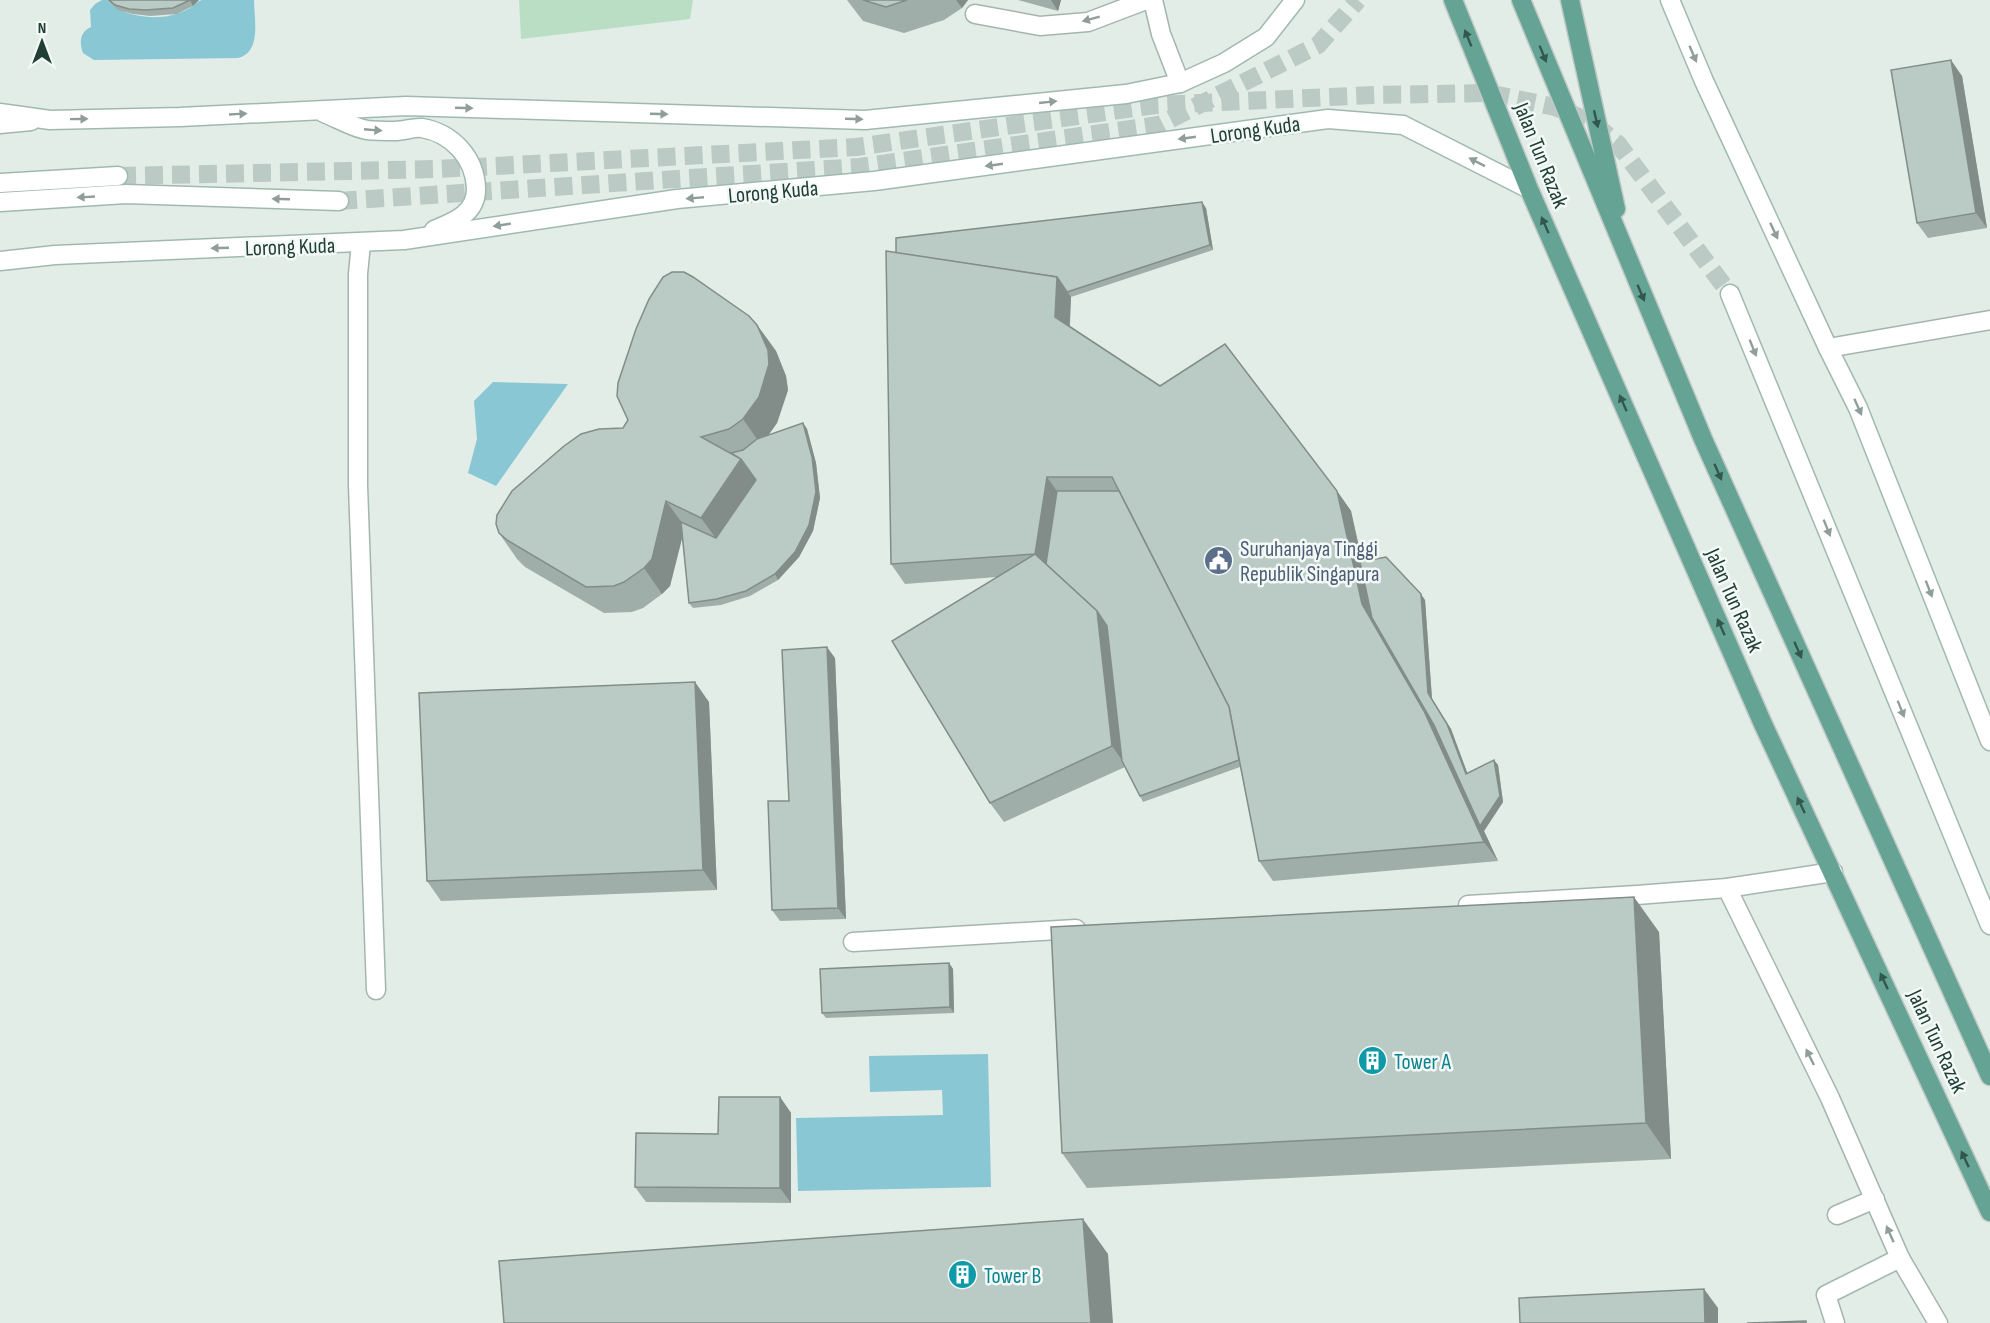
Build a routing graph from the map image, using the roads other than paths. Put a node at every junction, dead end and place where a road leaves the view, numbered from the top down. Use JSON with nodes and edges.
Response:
{"nodes":[{"id":1,"x":1146,"y":0,"type":"edge"},
{"id":2,"x":1153,"y":0,"type":"edge"},
{"id":3,"x":1294,"y":0,"type":"edge"},
{"id":4,"x":1453,"y":0,"type":"edge"},
{"id":5,"x":1521,"y":0,"type":"edge"},
{"id":6,"x":1570,"y":0,"type":"edge"},
{"id":7,"x":1670,"y":0,"type":"edge"},
{"id":8,"x":975,"y":14,"type":"dead end"},
{"id":9,"x":1180,"y":83,"type":"junction"},
{"id":10,"x":318,"y":110,"type":"junction"},
{"id":11,"x":0,"y":113,"type":"edge"},
{"id":12,"x":50,"y":120,"type":"junction"},
{"id":13,"x":0,"y":124,"type":"edge"},
{"id":14,"x":118,"y":176,"type":"tunnel mouth"},
{"id":15,"x":0,"y":183,"type":"edge"},
{"id":16,"x":1529,"y":189,"type":"junction"},
{"id":17,"x":339,"y":201,"type":"tunnel mouth"},
{"id":18,"x":0,"y":202,"type":"edge"},
{"id":19,"x":404,"y":240,"type":"junction"},
{"id":20,"x":361,"y":243,"type":"junction"},
{"id":21,"x":0,"y":254,"type":"edge"},
{"id":22,"x":55,"y":255,"type":"junction"},
{"id":23,"x":1628,"y":260,"type":"junction"},
{"id":24,"x":0,"y":261,"type":"edge"},
{"id":25,"x":1731,"y":294,"type":"tunnel mouth"},
{"id":26,"x":1990,"y":320,"type":"edge"},
{"id":27,"x":1828,"y":348,"type":"junction"},
{"id":28,"x":1990,"y":741,"type":"edge"},
{"id":29,"x":1833,"y":872,"type":"junction"},
{"id":30,"x":1727,"y":888,"type":"junction"},
{"id":31,"x":1447,"y":907,"type":"edge"},
{"id":32,"x":1990,"y":925,"type":"edge"},
{"id":33,"x":1090,"y":928,"type":"edge"},
{"id":34,"x":853,"y":942,"type":"dead end"},
{"id":35,"x":376,"y":990,"type":"dead end"},
{"id":36,"x":1990,"y":1076,"type":"edge"},
{"id":37,"x":1875,"y":1199,"type":"junction"},
{"id":38,"x":1990,"y":1212,"type":"edge"},
{"id":39,"x":1837,"y":1215,"type":"dead end"},
{"id":40,"x":1900,"y":1258,"type":"junction"},
{"id":41,"x":1835,"y":1323,"type":"edge"},
{"id":42,"x":1938,"y":1323,"type":"edge"}],
"edges":[{"from":1,"to":8,"type":"street","one_way":true},
{"from":2,"to":9,"type":"street"},
{"from":3,"to":9,"type":"street"},
{"from":16,"to":4,"type":"main road","name":"Jalan Tun Razak","one_way":true},
{"from":5,"to":23,"type":"main road","name":"Jalan Tun Razak","one_way":true},
{"from":6,"to":23,"type":"main road","one_way":true},
{"from":7,"to":27,"type":"street","one_way":true},
{"from":10,"to":9,"type":"street","one_way":true},
{"from":12,"to":10,"type":"street","one_way":true},
{"from":10,"to":19,"type":"street","one_way":true},
{"from":11,"to":12,"type":"street"},
{"from":12,"to":13,"type":"street"},
{"from":14,"to":15,"type":"street"},
{"from":16,"to":19,"type":"street","name":"Lorong Kuda","one_way":true},
{"from":29,"to":16,"type":"main road","name":"Jalan Tun Razak","one_way":true},
{"from":17,"to":18,"type":"street","one_way":true},
{"from":19,"to":20,"type":"street","name":"Lorong Kuda"},
{"from":20,"to":22,"type":"street","name":"Lorong Kuda","one_way":true},
{"from":20,"to":35,"type":"street"},
{"from":21,"to":22,"type":"street"},
{"from":22,"to":24,"type":"street","name":"Lorong Kuda"},
{"from":23,"to":36,"type":"main road","name":"Jalan Tun Razak","one_way":true},
{"from":25,"to":32,"type":"street","one_way":true},
{"from":26,"to":27,"type":"street"},
{"from":27,"to":28,"type":"street","one_way":true},
{"from":29,"to":30,"type":"street"},
{"from":38,"to":29,"type":"main road","name":"Jalan Tun Razak","one_way":true},
{"from":30,"to":31,"type":"street"},
{"from":37,"to":30,"type":"street","one_way":true},
{"from":33,"to":34,"type":"street"},
{"from":37,"to":39,"type":"street"},
{"from":40,"to":37,"type":"street","one_way":true},
{"from":40,"to":41,"type":"street"},
{"from":40,"to":42,"type":"street"}]}
